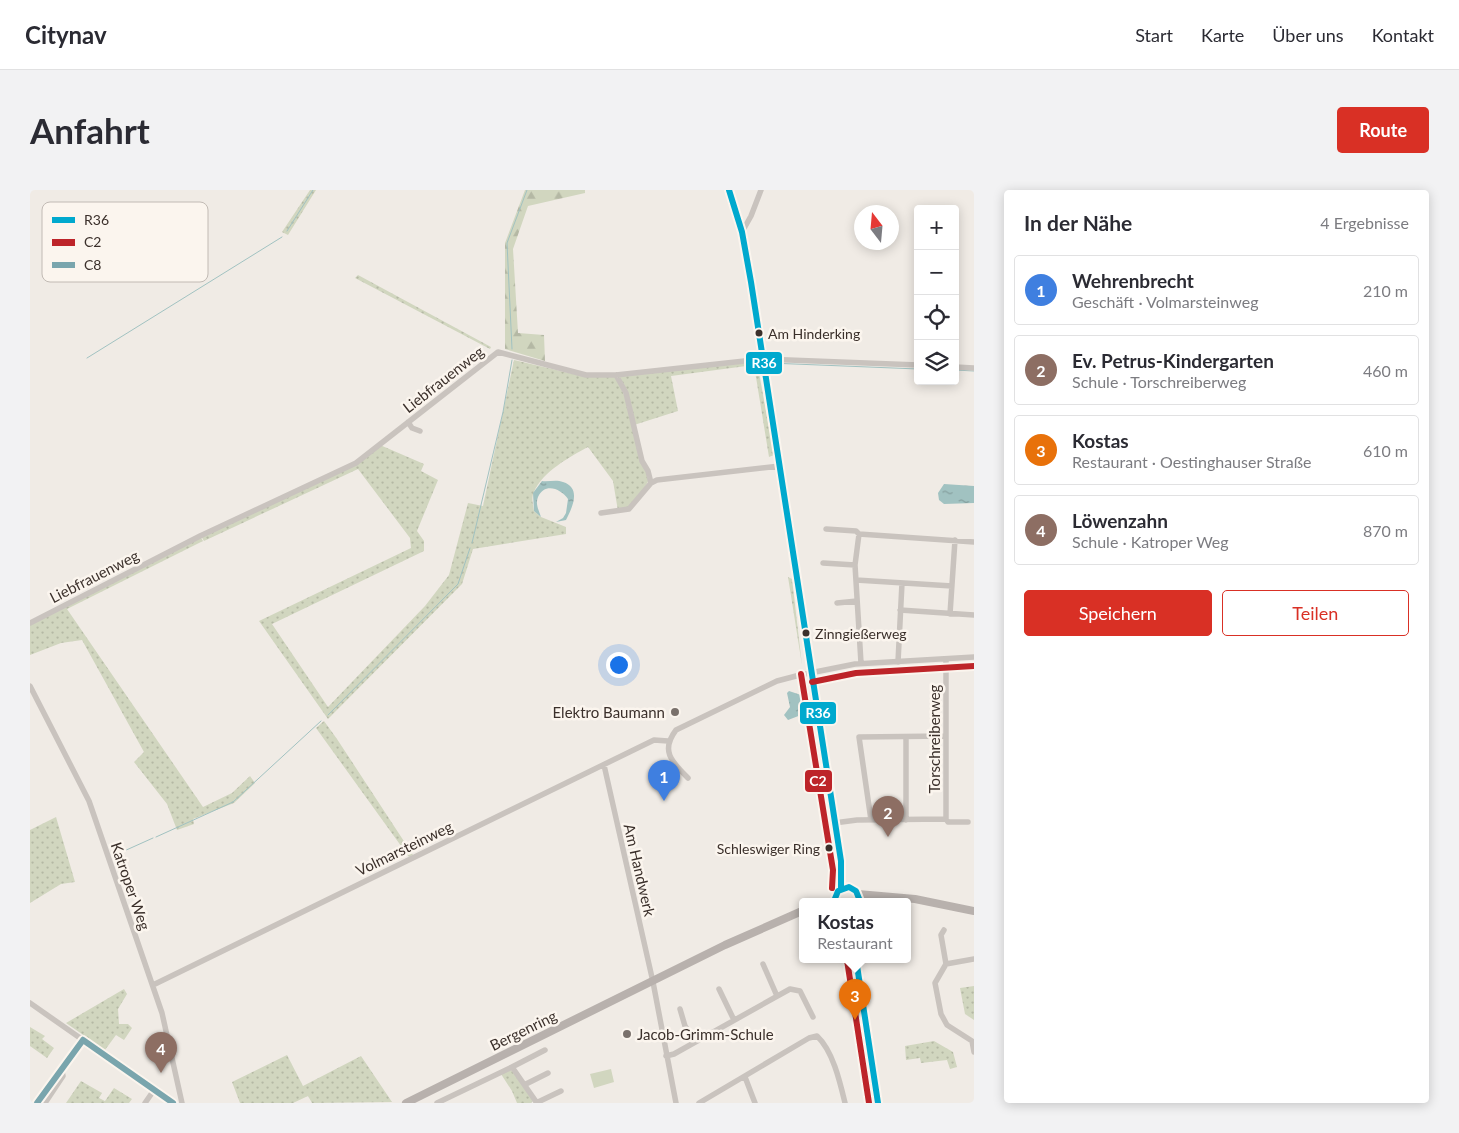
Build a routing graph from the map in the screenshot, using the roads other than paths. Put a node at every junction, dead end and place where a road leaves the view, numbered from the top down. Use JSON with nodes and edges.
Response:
{"nodes":[{"id":1,"x":729,"y":190,"type":"edge"},
{"id":2,"x":761,"y":190,"type":"edge"},
{"id":3,"x":742,"y":232,"type":"junction"},
{"id":4,"x":763,"y":359,"type":"junction"},
{"id":5,"x":914,"y":365,"type":"edge"},
{"id":6,"x":959,"y":367,"type":"edge"},
{"id":7,"x":974,"y":368,"type":"edge"},
{"id":8,"x":616,"y":375,"type":"junction"},
{"id":9,"x":408,"y":422,"type":"junction"},
{"id":10,"x":420,"y":430,"type":"dead end"},
{"id":11,"x":780,"y":466,"type":"junction"},
{"id":12,"x":651,"y":483,"type":"junction"},
{"id":13,"x":601,"y":513,"type":"dead end"},
{"id":14,"x":826,"y":529,"type":"dead end"},
{"id":15,"x":859,"y":534,"type":"junction"},
{"id":16,"x":955,"y":540,"type":"junction"},
{"id":17,"x":974,"y":542,"type":"edge"},
{"id":18,"x":823,"y":563,"type":"dead end"},
{"id":19,"x":855,"y":565,"type":"junction"},
{"id":20,"x":856,"y":580,"type":"junction"},
{"id":21,"x":902,"y":583,"type":"junction"},
{"id":22,"x":952,"y":586,"type":"junction"},
{"id":23,"x":857,"y":602,"type":"junction"},
{"id":24,"x":837,"y":603,"type":"dead end"},
{"id":25,"x":900,"y":610,"type":"junction"},
{"id":26,"x":950,"y":614,"type":"junction"},
{"id":27,"x":974,"y":615,"type":"edge"},
{"id":28,"x":30,"y":623,"type":"edge"},
{"id":29,"x":974,"y":657,"type":"edge"},
{"id":30,"x":946,"y":659,"type":"junction"},
{"id":31,"x":898,"y":662,"type":"junction"},
{"id":32,"x":861,"y":664,"type":"junction"},
{"id":33,"x":810,"y":673,"type":"junction"},
{"id":34,"x":30,"y":686,"type":"edge"},
{"id":35,"x":946,"y":736,"type":"junction"},
{"id":36,"x":906,"y":737,"type":"junction"},
{"id":37,"x":668,"y":741,"type":"junction"},
{"id":38,"x":604,"y":764,"type":"junction"},
{"id":39,"x":688,"y":778,"type":"dead end"},
{"id":40,"x":946,"y":819,"type":"junction"},
{"id":41,"x":872,"y":820,"type":"junction"},
{"id":42,"x":906,"y":820,"type":"junction"},
{"id":43,"x":968,"y":822,"type":"dead end"},
{"id":44,"x":834,"y":823,"type":"junction"},
{"id":45,"x":845,"y":888,"type":"junction"},
{"id":46,"x":834,"y":898,"type":"edge"},
{"id":47,"x":859,"y":898,"type":"edge"},
{"id":48,"x":867,"y":898,"type":"edge"},
{"id":49,"x":903,"y":898,"type":"edge"},
{"id":50,"x":911,"y":899,"type":"edge"},
{"id":51,"x":974,"y":911,"type":"edge"},
{"id":52,"x":799,"y":912,"type":"edge"},
{"id":53,"x":944,"y":930,"type":"dead end"},
{"id":54,"x":974,"y":959,"type":"edge"},
{"id":55,"x":857,"y":963,"type":"edge"},
{"id":56,"x":763,"y":964,"type":"dead end"},
{"id":57,"x":946,"y":964,"type":"junction"},
{"id":58,"x":653,"y":982,"type":"junction"},
{"id":59,"x":152,"y":985,"type":"junction"},
{"id":60,"x":719,"y":989,"type":"dead end"},
{"id":61,"x":777,"y":996,"type":"junction"},
{"id":62,"x":30,"y":1003,"type":"edge"},
{"id":63,"x":680,"y":1009,"type":"dead end"},
{"id":64,"x":813,"y":1017,"type":"dead end"},
{"id":65,"x":734,"y":1020,"type":"junction"},
{"id":66,"x":83,"y":1040,"type":"junction"},
{"id":67,"x":694,"y":1042,"type":"junction"},
{"id":68,"x":974,"y":1047,"type":"edge"},
{"id":69,"x":545,"y":1050,"type":"dead end"},
{"id":70,"x":666,"y":1056,"type":"junction"},
{"id":71,"x":512,"y":1066,"type":"junction"},
{"id":72,"x":62,"y":1071,"type":"junction"},
{"id":73,"x":548,"y":1073,"type":"dead end"},
{"id":74,"x":745,"y":1077,"type":"junction"},
{"id":75,"x":526,"y":1084,"type":"junction"},
{"id":76,"x":154,"y":1090,"type":"junction"},
{"id":77,"x":560,"y":1091,"type":"dead end"},
{"id":78,"x":37,"y":1103,"type":"edge"},
{"id":79,"x":45,"y":1103,"type":"edge"},
{"id":80,"x":145,"y":1103,"type":"edge"},
{"id":81,"x":173,"y":1103,"type":"edge"},
{"id":82,"x":182,"y":1103,"type":"edge"},
{"id":83,"x":406,"y":1103,"type":"edge"},
{"id":84,"x":437,"y":1103,"type":"edge"},
{"id":85,"x":537,"y":1103,"type":"edge"},
{"id":86,"x":676,"y":1103,"type":"edge"},
{"id":87,"x":699,"y":1103,"type":"edge"},
{"id":88,"x":755,"y":1103,"type":"edge"},
{"id":89,"x":845,"y":1103,"type":"edge"},
{"id":90,"x":878,"y":1103,"type":"edge"}],
"edges":[{"from":1,"to":3,"type":"street"},
{"from":2,"to":3,"type":"street"},
{"from":3,"to":4,"type":"street"},
{"from":4,"to":5,"type":"street","name":"Liebfrauenweg"},
{"from":4,"to":8,"type":"street","name":"Liebfrauenweg"},
{"from":4,"to":11,"type":"street"},
{"from":6,"to":7,"type":"street"},
{"from":8,"to":9,"type":"street","name":"Liebfrauenweg"},
{"from":8,"to":12,"type":"street"},
{"from":9,"to":10,"type":"street"},
{"from":9,"to":28,"type":"street","name":"Liebfrauenweg"},
{"from":11,"to":12,"type":"street"},
{"from":11,"to":33,"type":"street"},
{"from":12,"to":13,"type":"street"},
{"from":14,"to":15,"type":"street"},
{"from":15,"to":16,"type":"street"},
{"from":15,"to":19,"type":"street"},
{"from":16,"to":17,"type":"street"},
{"from":16,"to":22,"type":"street"},
{"from":18,"to":19,"type":"street"},
{"from":19,"to":20,"type":"street"},
{"from":20,"to":21,"type":"street"},
{"from":20,"to":23,"type":"street"},
{"from":21,"to":22,"type":"street"},
{"from":21,"to":25,"type":"street"},
{"from":22,"to":26,"type":"street"},
{"from":23,"to":24,"type":"street"},
{"from":23,"to":32,"type":"street"},
{"from":25,"to":26,"type":"street"},
{"from":25,"to":31,"type":"street"},
{"from":26,"to":27,"type":"street"},
{"from":29,"to":30,"type":"street"},
{"from":30,"to":31,"type":"street"},
{"from":30,"to":35,"type":"street","name":"Torschreiberweg"},
{"from":31,"to":32,"type":"street"},
{"from":32,"to":33,"type":"street"},
{"from":33,"to":37,"type":"street"},
{"from":33,"to":44,"type":"street"},
{"from":34,"to":59,"type":"street","name":"Katroper Weg"},
{"from":35,"to":36,"type":"street"},
{"from":35,"to":40,"type":"street","name":"Torschreiberweg"},
{"from":36,"to":41,"type":"street"},
{"from":36,"to":42,"type":"street"},
{"from":37,"to":38,"type":"street","name":"Volmarsteinweg"},
{"from":37,"to":39,"type":"street"},
{"from":38,"to":58,"type":"street","name":"Am Handwerk"},
{"from":38,"to":59,"type":"street","name":"Volmarsteinweg"},
{"from":40,"to":42,"type":"street"},
{"from":40,"to":43,"type":"street"},
{"from":41,"to":42,"type":"street"},
{"from":41,"to":44,"type":"street"},
{"from":44,"to":45,"type":"street"},
{"from":45,"to":46,"type":"main road"},
{"from":45,"to":47,"type":"main road"},
{"from":48,"to":49,"type":"main road"},
{"from":50,"to":51,"type":"main road"},
{"from":52,"to":58,"type":"main road"},
{"from":53,"to":57,"type":"street"},
{"from":54,"to":57,"type":"street"},
{"from":55,"to":90,"type":"street"},
{"from":56,"to":61,"type":"street"},
{"from":57,"to":68,"type":"street"},
{"from":58,"to":70,"type":"street","name":"Am Handwerk"},
{"from":58,"to":83,"type":"main road","name":"Bergenring"},
{"from":59,"to":82,"type":"street","name":"Katroper Weg"},
{"from":60,"to":65,"type":"street"},
{"from":61,"to":64,"type":"street"},
{"from":61,"to":65,"type":"street"},
{"from":62,"to":66,"type":"street"},
{"from":63,"to":67,"type":"street"},
{"from":65,"to":67,"type":"street"},
{"from":66,"to":72,"type":"street"},
{"from":66,"to":76,"type":"street"},
{"from":67,"to":70,"type":"street"},
{"from":69,"to":71,"type":"street"},
{"from":70,"to":86,"type":"street","name":"Am Handwerk"},
{"from":71,"to":75,"type":"street"},
{"from":71,"to":84,"type":"street"},
{"from":72,"to":78,"type":"street"},
{"from":72,"to":79,"type":"street"},
{"from":73,"to":75,"type":"street"},
{"from":74,"to":87,"type":"street"},
{"from":74,"to":88,"type":"street"},
{"from":74,"to":89,"type":"street"},
{"from":75,"to":85,"type":"street"},
{"from":76,"to":80,"type":"street"},
{"from":76,"to":81,"type":"street"},
{"from":77,"to":85,"type":"street"}]}
